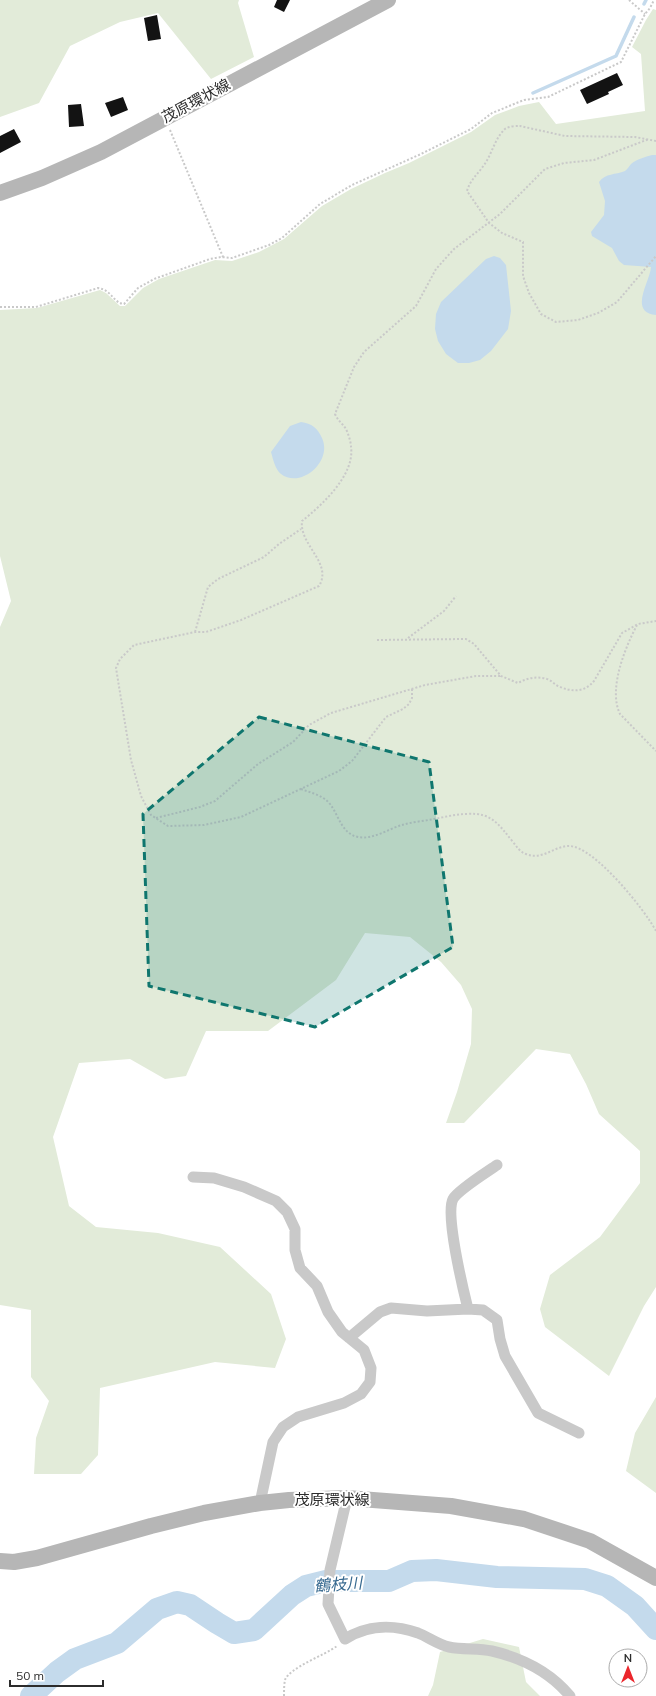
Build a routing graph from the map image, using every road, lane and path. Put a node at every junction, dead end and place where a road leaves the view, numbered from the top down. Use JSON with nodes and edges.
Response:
{"nodes":[{"id":1,"x":388,"y":0,"type":"edge"},
{"id":2,"x":629,"y":0,"type":"edge"},
{"id":3,"x":654,"y":0,"type":"edge"},
{"id":4,"x":645,"y":14,"type":"junction"},
{"id":5,"x":165,"y":118,"type":"junction"},
{"id":6,"x":649,"y":139,"type":"junction"},
{"id":7,"x":656,"y":141,"type":"edge"},
{"id":8,"x":0,"y":193,"type":"edge"},
{"id":9,"x":489,"y":222,"type":"junction"},
{"id":10,"x":656,"y":256,"type":"edge"},
{"id":11,"x":223,"y":257,"type":"junction"},
{"id":12,"x":0,"y":307,"type":"edge"},
{"id":13,"x":301,"y":529,"type":"junction"},
{"id":14,"x":456,"y":596,"type":"dead end"},
{"id":15,"x":656,"y":621,"type":"edge"},
{"id":16,"x":638,"y":624,"type":"junction"},
{"id":17,"x":195,"y":632,"type":"junction"},
{"id":18,"x":407,"y":639,"type":"junction"},
{"id":19,"x":377,"y":640,"type":"dead end"},
{"id":20,"x":501,"y":676,"type":"junction"},
{"id":21,"x":412,"y":689,"type":"junction"},
{"id":22,"x":656,"y":750,"type":"edge"},
{"id":23,"x":299,"y":789,"type":"junction"},
{"id":24,"x":156,"y":818,"type":"junction"},
{"id":25,"x":656,"y":931,"type":"edge"},
{"id":26,"x":497,"y":1165,"type":"dead end"},
{"id":27,"x":193,"y":1177,"type":"dead end"},
{"id":28,"x":468,"y":1309,"type":"junction"},
{"id":29,"x":349,"y":1338,"type":"junction"},
{"id":30,"x":579,"y":1433,"type":"dead end"},
{"id":31,"x":347,"y":1498,"type":"junction"},
{"id":32,"x":260,"y":1503,"type":"junction"},
{"id":33,"x":0,"y":1561,"type":"edge"},
{"id":34,"x":656,"y":1578,"type":"edge"},
{"id":35,"x":345,"y":1639,"type":"junction"},
{"id":36,"x":284,"y":1696,"type":"edge"},
{"id":37,"x":570,"y":1696,"type":"edge"}],
"edges":[{"from":1,"to":5,"type":"main road","name":"茂原環状線"},
{"from":2,"to":4,"type":"path"},
{"from":3,"to":4,"type":"path"},
{"from":4,"to":11,"type":"path"},
{"from":5,"to":8,"type":"main road","name":"茂原環状線"},
{"from":5,"to":11,"type":"path"},
{"from":6,"to":7,"type":"path"},
{"from":6,"to":9,"type":"path"},
{"from":6,"to":9,"type":"path"},
{"from":9,"to":10,"type":"path"},
{"from":9,"to":13,"type":"path"},
{"from":11,"to":12,"type":"path"},
{"from":13,"to":17,"type":"path"},
{"from":13,"to":17,"type":"path"},
{"from":14,"to":18,"type":"path"},
{"from":15,"to":16,"type":"path"},
{"from":16,"to":20,"type":"path"},
{"from":16,"to":22,"type":"path"},
{"from":17,"to":24,"type":"path"},
{"from":18,"to":19,"type":"path"},
{"from":18,"to":20,"type":"path"},
{"from":20,"to":21,"type":"path"},
{"from":21,"to":23,"type":"path"},
{"from":21,"to":24,"type":"path"},
{"from":23,"to":24,"type":"path"},
{"from":23,"to":25,"type":"path"},
{"from":26,"to":28,"type":"street"},
{"from":27,"to":29,"type":"street"},
{"from":28,"to":29,"type":"street"},
{"from":28,"to":30,"type":"street"},
{"from":29,"to":32,"type":"street"},
{"from":31,"to":32,"type":"main road","name":"茂原環状線"},
{"from":31,"to":34,"type":"main road","name":"茂原環状線"},
{"from":31,"to":35,"type":"street"},
{"from":32,"to":33,"type":"main road","name":"茂原環状線"},
{"from":35,"to":36,"type":"path"},
{"from":35,"to":37,"type":"street"}]}
